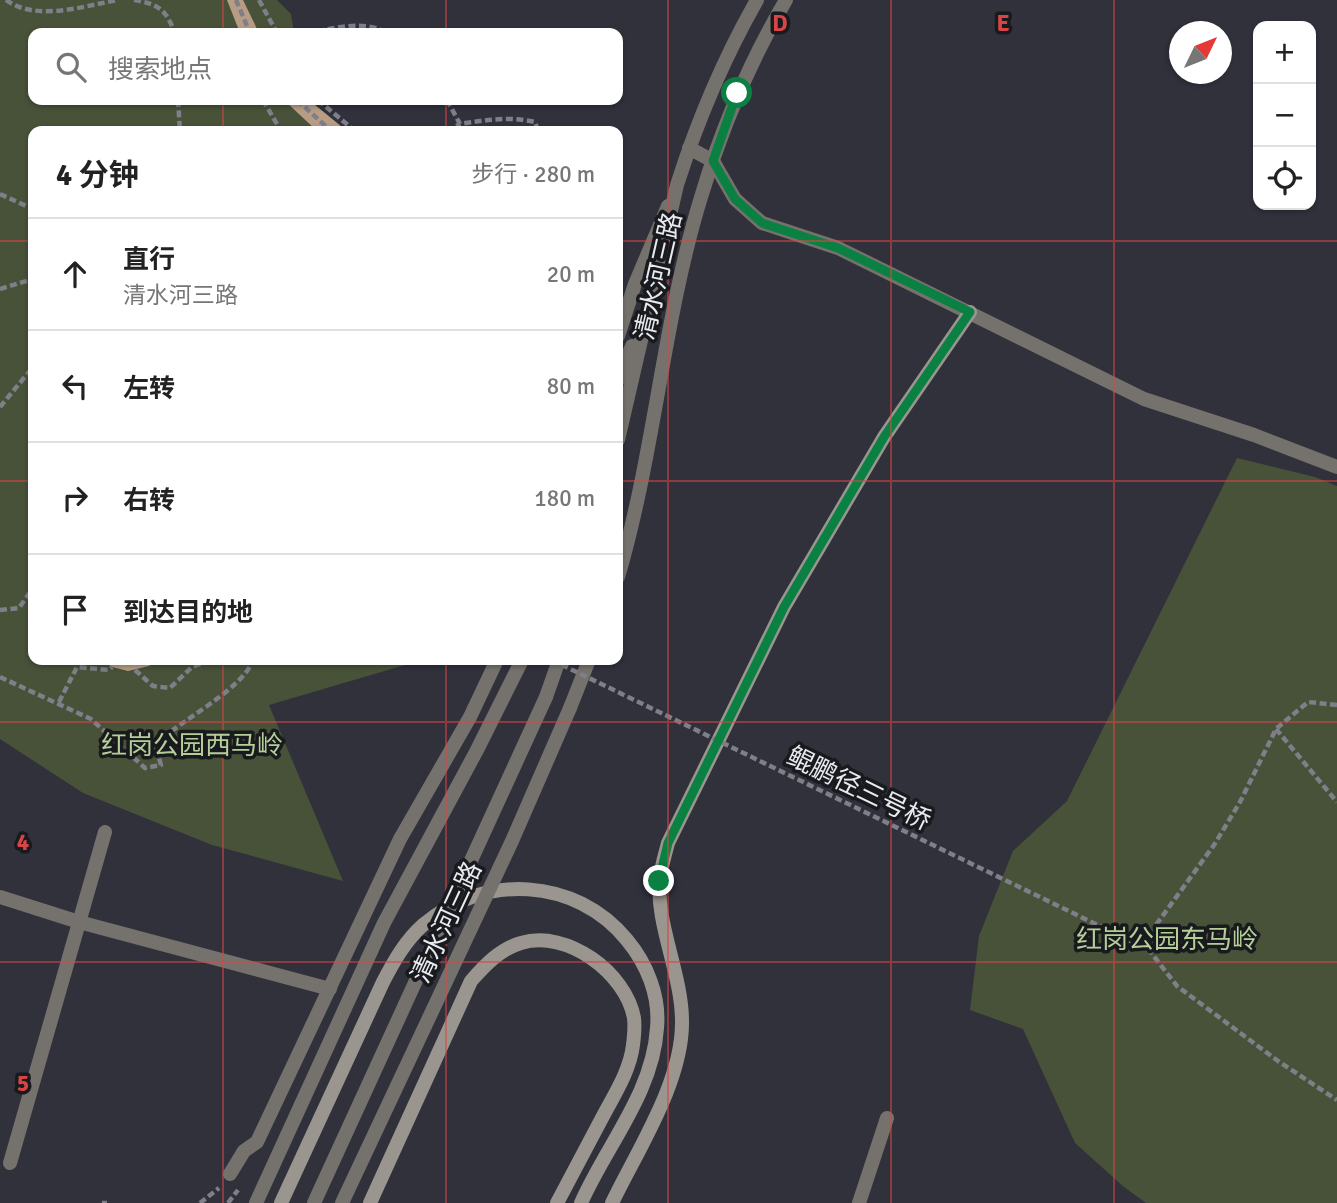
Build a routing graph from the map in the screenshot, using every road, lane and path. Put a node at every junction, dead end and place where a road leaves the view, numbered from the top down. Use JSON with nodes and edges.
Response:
{"nodes":[{"id":1,"x":6,"y":0,"type":"edge"},
{"id":2,"x":118,"y":0,"type":"edge"},
{"id":3,"x":134,"y":0,"type":"edge"},
{"id":4,"x":236,"y":0,"type":"edge"},
{"id":5,"x":260,"y":0,"type":"edge"},
{"id":6,"x":757,"y":0,"type":"edge"},
{"id":7,"x":786,"y":0,"type":"edge"},
{"id":8,"x":173,"y":28,"type":"edge"},
{"id":9,"x":248,"y":28,"type":"edge"},
{"id":10,"x":274,"y":28,"type":"edge"},
{"id":11,"x":337,"y":28,"type":"edge"},
{"id":12,"x":379,"y":28,"type":"edge"},
{"id":13,"x":178,"y":105,"type":"edge"},
{"id":14,"x":266,"y":105,"type":"edge"},
{"id":15,"x":302,"y":105,"type":"edge"},
{"id":16,"x":324,"y":105,"type":"edge"},
{"id":17,"x":450,"y":105,"type":"edge"},
{"id":18,"x":460,"y":124,"type":"junction"},
{"id":19,"x":180,"y":126,"type":"edge"},
{"id":20,"x":278,"y":126,"type":"edge"},
{"id":21,"x":326,"y":126,"type":"edge"},
{"id":22,"x":349,"y":126,"type":"edge"},
{"id":23,"x":456,"y":126,"type":"edge"},
{"id":24,"x":536,"y":126,"type":"edge"},
{"id":25,"x":689,"y":148,"type":"junction"},
{"id":26,"x":713,"y":161,"type":"junction"},
{"id":27,"x":677,"y":185,"type":"junction"},
{"id":28,"x":0,"y":194,"type":"edge"},
{"id":29,"x":28,"y":207,"type":"edge"},
{"id":30,"x":28,"y":281,"type":"edge"},
{"id":31,"x":0,"y":289,"type":"edge"},
{"id":32,"x":646,"y":309,"type":"junction"},
{"id":33,"x":970,"y":312,"type":"junction"},
{"id":34,"x":623,"y":321,"type":"edge"},
{"id":35,"x":623,"y":367,"type":"edge"},
{"id":36,"x":28,"y":373,"type":"edge"},
{"id":37,"x":0,"y":407,"type":"edge"},
{"id":38,"x":623,"y":417,"type":"edge"},
{"id":39,"x":1337,"y":467,"type":"edge"},
{"id":40,"x":623,"y":556,"type":"edge"},
{"id":41,"x":28,"y":595,"type":"edge"},
{"id":42,"x":0,"y":610,"type":"edge"},
{"id":43,"x":197,"y":665,"type":"edge"},
{"id":44,"x":251,"y":665,"type":"edge"},
{"id":45,"x":495,"y":665,"type":"edge"},
{"id":46,"x":520,"y":665,"type":"edge"},
{"id":47,"x":557,"y":665,"type":"edge"},
{"id":48,"x":562,"y":665,"type":"edge"},
{"id":49,"x":587,"y":665,"type":"edge"},
{"id":50,"x":112,"y":667,"type":"dead end"},
{"id":51,"x":135,"y":670,"type":"dead end"},
{"id":52,"x":0,"y":677,"type":"edge"},
{"id":53,"x":59,"y":702,"type":"junction"},
{"id":54,"x":1337,"y":705,"type":"edge"},
{"id":55,"x":1276,"y":729,"type":"junction"},
{"id":56,"x":1337,"y":802,"type":"edge"},
{"id":57,"x":105,"y":832,"type":"dead end"},
{"id":58,"x":0,"y":897,"type":"edge"},
{"id":59,"x":79,"y":922,"type":"junction"},
{"id":60,"x":1149,"y":950,"type":"junction"},
{"id":61,"x":330,"y":989,"type":"junction"},
{"id":62,"x":1337,"y":1100,"type":"edge"},
{"id":63,"x":887,"y":1118,"type":"dead end"},
{"id":64,"x":10,"y":1163,"type":"dead end"},
{"id":65,"x":230,"y":1174,"type":"dead end"},
{"id":66,"x":212,"y":1194,"type":"dead end"},
{"id":67,"x":203,"y":1202,"type":"edge"},
{"id":68,"x":256,"y":1203,"type":"edge"},
{"id":69,"x":281,"y":1203,"type":"edge"},
{"id":70,"x":314,"y":1203,"type":"edge"},
{"id":71,"x":342,"y":1203,"type":"edge"},
{"id":72,"x":370,"y":1203,"type":"edge"},
{"id":73,"x":557,"y":1203,"type":"edge"},
{"id":74,"x":581,"y":1203,"type":"edge"},
{"id":75,"x":612,"y":1203,"type":"edge"},
{"id":76,"x":859,"y":1203,"type":"edge"}],
"edges":[{"from":1,"to":2,"type":"path"},
{"from":3,"to":8,"type":"path"},
{"from":4,"to":9,"type":"path"},
{"from":5,"to":10,"type":"path"},
{"from":6,"to":25,"type":"street","name":"清水河三路"},
{"from":7,"to":26,"type":"street","name":"清水河三路"},
{"from":11,"to":12,"type":"path"},
{"from":13,"to":19,"type":"path"},
{"from":14,"to":20,"type":"path"},
{"from":15,"to":21,"type":"path"},
{"from":16,"to":22,"type":"path"},
{"from":17,"to":18,"type":"path"},
{"from":18,"to":23,"type":"path"},
{"from":18,"to":24,"type":"path"},
{"from":25,"to":26,"type":"street"},
{"from":25,"to":27,"type":"street","name":"清水河三路"},
{"from":26,"to":33,"type":"street"},
{"from":26,"to":40,"type":"street","name":"清水河三路"},
{"from":27,"to":32,"type":"street","name":"清水河三路"},
{"from":27,"to":34,"type":"street"},
{"from":28,"to":29,"type":"path"},
{"from":30,"to":31,"type":"path"},
{"from":32,"to":35,"type":"street"},
{"from":32,"to":38,"type":"street","name":"清水河三路"},
{"from":33,"to":39,"type":"street"},
{"from":33,"to":75,"type":"main road"},
{"from":36,"to":37,"type":"path"},
{"from":41,"to":42,"type":"path"},
{"from":43,"to":51,"type":"path"},
{"from":44,"to":53,"type":"path"},
{"from":45,"to":61,"type":"street"},
{"from":46,"to":68,"type":"street"},
{"from":47,"to":70,"type":"street","name":"清水河三路","bridge":true},
{"from":48,"to":60,"type":"path","name":"鲲鹏径三号桥","bridge":true},
{"from":49,"to":71,"type":"street","name":"清水河三路","bridge":true},
{"from":50,"to":53,"type":"path"},
{"from":52,"to":53,"type":"path"},
{"from":54,"to":55,"type":"path"},
{"from":55,"to":56,"type":"path"},
{"from":55,"to":60,"type":"path"},
{"from":57,"to":59,"type":"street"},
{"from":58,"to":59,"type":"street"},
{"from":59,"to":61,"type":"street"},
{"from":59,"to":64,"type":"street"},
{"from":60,"to":62,"type":"path"},
{"from":61,"to":65,"type":"street"},
{"from":63,"to":76,"type":"street"},
{"from":66,"to":67,"type":"path"},
{"from":69,"to":74,"type":"main road"},
{"from":72,"to":73,"type":"main road"}]}
